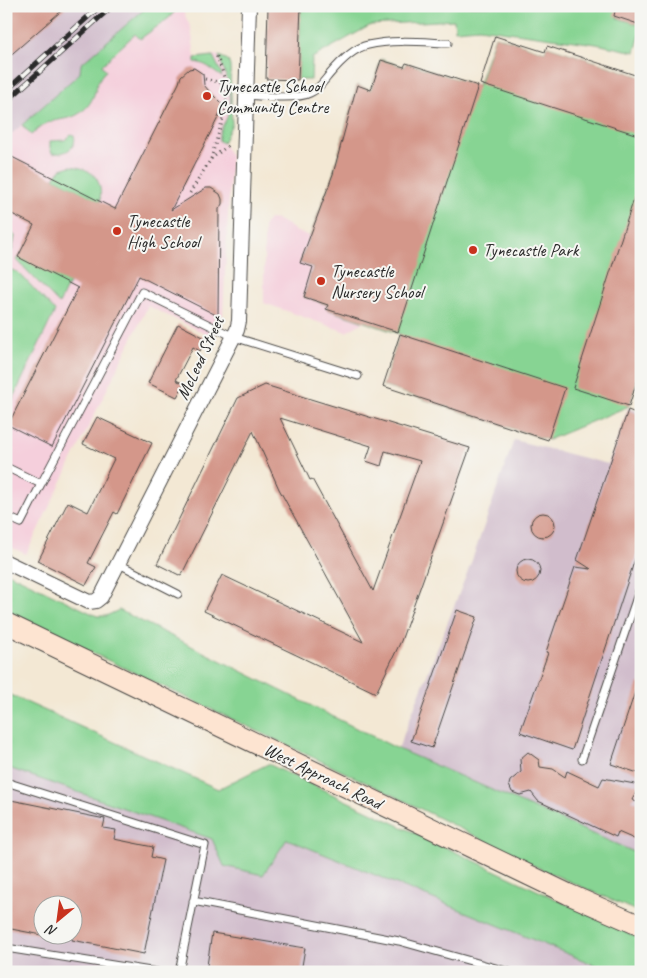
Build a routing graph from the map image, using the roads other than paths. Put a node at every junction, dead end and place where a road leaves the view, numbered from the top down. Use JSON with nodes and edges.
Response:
{"nodes":[{"id":1,"x":250,"y":6,"type":"edge"},
{"id":2,"x":448,"y":43,"type":"dead end"},
{"id":3,"x":246,"y":95,"type":"junction"},
{"id":4,"x":234,"y":337,"type":"junction"},
{"id":5,"x":358,"y":376,"type":"dead end"},
{"id":6,"x":6,"y":467,"type":"edge"},
{"id":7,"x":41,"y":484,"type":"junction"},
{"id":8,"x":6,"y":516,"type":"edge"},
{"id":9,"x":6,"y":562,"type":"edge"},
{"id":10,"x":119,"y":564,"type":"junction"},
{"id":11,"x":641,"y":585,"type":"edge"},
{"id":12,"x":178,"y":594,"type":"dead end"},
{"id":13,"x":6,"y":623,"type":"edge"},
{"id":14,"x":582,"y":759,"type":"dead end"},
{"id":15,"x":6,"y":782,"type":"edge"},
{"id":16,"x":193,"y":901,"type":"junction"},
{"id":17,"x":641,"y":926,"type":"edge"},
{"id":18,"x":6,"y":948,"type":"edge"},
{"id":19,"x":157,"y":972,"type":"edge"},
{"id":20,"x":179,"y":972,"type":"edge"},
{"id":21,"x":510,"y":972,"type":"edge"}],
"edges":[{"from":1,"to":3,"type":"street","name":"McLeod Street"},
{"from":2,"to":3,"type":"lane"},
{"from":3,"to":4,"type":"street","name":"McLeod Street"},
{"from":4,"to":5,"type":"lane"},
{"from":4,"to":7,"type":"lane"},
{"from":4,"to":10,"type":"street","name":"McLeod Street"},
{"from":6,"to":7,"type":"lane"},
{"from":7,"to":8,"type":"lane"},
{"from":9,"to":10,"type":"street","name":"McLeod Street"},
{"from":10,"to":12,"type":"lane"},
{"from":11,"to":14,"type":"lane"},
{"from":13,"to":17,"type":"street","name":"West Approach Road"},
{"from":15,"to":16,"type":"lane"},
{"from":16,"to":20,"type":"lane"},
{"from":16,"to":21,"type":"lane"},
{"from":18,"to":19,"type":"lane"}]}
